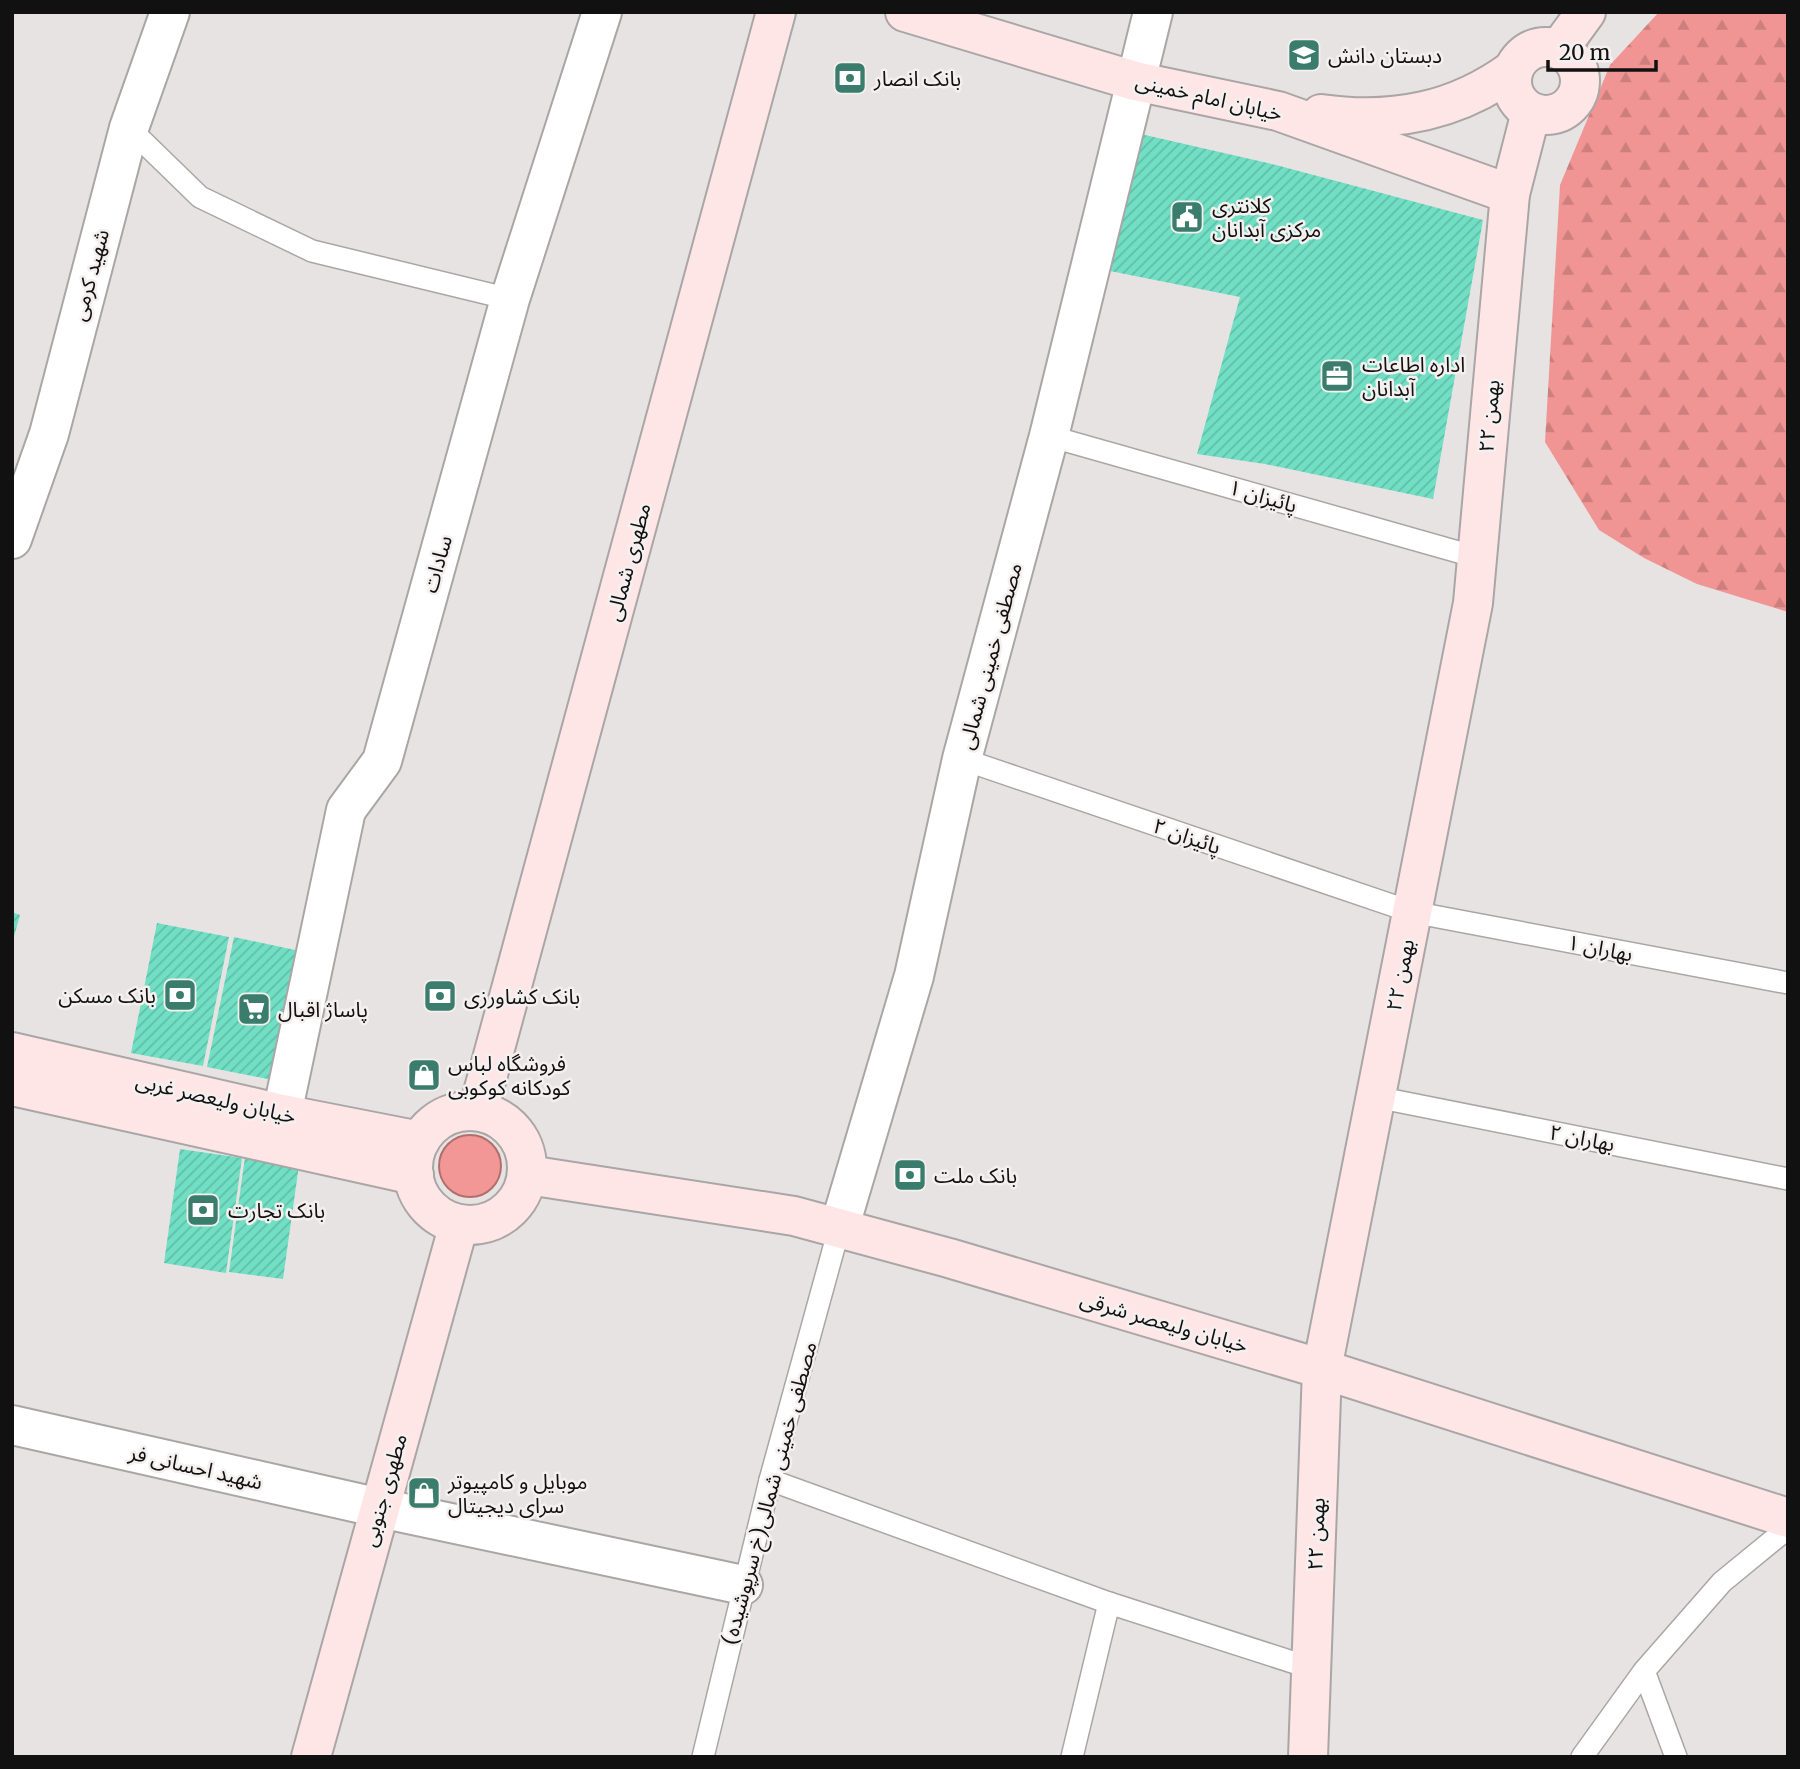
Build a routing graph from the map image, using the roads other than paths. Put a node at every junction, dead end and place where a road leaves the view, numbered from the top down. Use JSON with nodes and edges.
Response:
{"nodes":[{"id":1,"x":170,"y":12,"type":"edge"},
{"id":2,"x":602,"y":12,"type":"edge"},
{"id":3,"x":776,"y":12,"type":"edge"},
{"id":4,"x":905,"y":12,"type":"edge"},
{"id":5,"x":1153,"y":12,"type":"edge"},
{"id":6,"x":1586,"y":12,"type":"edge"},
{"id":7,"x":1559,"y":49,"type":"junction"},
{"id":8,"x":1514,"y":69,"type":"junction"},
{"id":9,"x":1135,"y":81,"type":"junction"},
{"id":10,"x":1278,"y":111,"type":"junction"},
{"id":11,"x":1531,"y":112,"type":"junction"},
{"id":12,"x":129,"y":128,"type":"junction"},
{"id":13,"x":1510,"y":194,"type":"junction"},
{"id":14,"x":510,"y":299,"type":"junction"},
{"id":15,"x":1049,"y":436,"type":"junction"},
{"id":16,"x":12,"y":539,"type":"edge"},
{"id":17,"x":1476,"y":557,"type":"junction"},
{"id":18,"x":962,"y":759,"type":"junction"},
{"id":19,"x":1412,"y":912,"type":"junction"},
{"id":20,"x":1788,"y":984,"type":"edge"},
{"id":21,"x":12,"y":1052,"type":"edge"},
{"id":22,"x":12,"y":1086,"type":"edge"},
{"id":23,"x":1376,"y":1097,"type":"junction"},
{"id":24,"x":478,"y":1111,"type":"junction"},
{"id":25,"x":282,"y":1114,"type":"junction"},
{"id":26,"x":417,"y":1158,"type":"junction"},
{"id":27,"x":528,"y":1175,"type":"junction"},
{"id":28,"x":1788,"y":1180,"type":"edge"},
{"id":29,"x":459,"y":1224,"type":"junction"},
{"id":30,"x":839,"y":1229,"type":"junction"},
{"id":31,"x":1322,"y":1369,"type":"junction"},
{"id":32,"x":12,"y":1425,"type":"edge"},
{"id":33,"x":770,"y":1480,"type":"junction"},
{"id":34,"x":380,"y":1508,"type":"junction"},
{"id":35,"x":1788,"y":1518,"type":"edge"},
{"id":36,"x":1788,"y":1528,"type":"edge"},
{"id":37,"x":743,"y":1586,"type":"junction"},
{"id":38,"x":1108,"y":1603,"type":"junction"},
{"id":39,"x":1311,"y":1668,"type":"junction"},
{"id":40,"x":1644,"y":1671,"type":"junction"},
{"id":41,"x":311,"y":1757,"type":"edge"},
{"id":42,"x":703,"y":1757,"type":"edge"},
{"id":43,"x":1072,"y":1757,"type":"edge"},
{"id":44,"x":1308,"y":1757,"type":"edge"},
{"id":45,"x":1581,"y":1757,"type":"edge"},
{"id":46,"x":1676,"y":1757,"type":"edge"}],
"edges":[{"from":1,"to":12,"type":"street","name":"شهید کرمی"},
{"from":2,"to":14,"type":"street","name":"سادات"},
{"from":3,"to":24,"type":"main road","name":"مطهری شمالی"},
{"from":4,"to":9,"type":"main road","name":"خیابان امام خمینی"},
{"from":5,"to":9,"type":"street","name":"مصطفی خمینی شمالی"},
{"from":6,"to":7,"type":"main road"},
{"from":7,"to":8,"type":"main road"},
{"from":7,"to":11,"type":"main road"},
{"from":8,"to":10,"type":"main road"},
{"from":8,"to":11,"type":"main road"},
{"from":9,"to":10,"type":"main road","name":"خیابان امام خمینی"},
{"from":9,"to":15,"type":"street","name":"مصطفی خمینی شمالی"},
{"from":10,"to":13,"type":"main road","name":"خیابان امام خمینی"},
{"from":11,"to":13,"type":"main road","name":"۲۲ بهمن"},
{"from":12,"to":14,"type":"lane"},
{"from":12,"to":16,"type":"street","name":"شهید کرمی"},
{"from":13,"to":17,"type":"main road","name":"۲۲ بهمن"},
{"from":14,"to":25,"type":"street","name":"سادات"},
{"from":15,"to":17,"type":"lane","name":"پائیزان ۱"},
{"from":15,"to":18,"type":"street","name":"مصطفی خمینی شمالی"},
{"from":17,"to":19,"type":"main road","name":"۲۲ بهمن"},
{"from":18,"to":19,"type":"lane","name":"پائیزان ۲"},
{"from":18,"to":30,"type":"street","name":"مصطفی خمینی شمالی"},
{"from":19,"to":20,"type":"lane","name":"بهاران ۱"},
{"from":19,"to":23,"type":"main road","name":"۲۲ بهمن"},
{"from":21,"to":25,"type":"main road","name":"خیابان ولیعصر غربی"},
{"from":22,"to":26,"type":"main road"},
{"from":23,"to":28,"type":"lane","name":"بهاران ۲"},
{"from":23,"to":31,"type":"main road","name":"۲۲ بهمن"},
{"from":24,"to":26,"type":"main road"},
{"from":24,"to":27,"type":"main road"},
{"from":25,"to":26,"type":"main road","name":"خیابان ولیعصر غربی"},
{"from":26,"to":29,"type":"main road"},
{"from":27,"to":29,"type":"main road"},
{"from":27,"to":30,"type":"main road","name":"خیابان ولیعصر شرقی"},
{"from":29,"to":34,"type":"main road","name":"مطهری جنوبی"},
{"from":30,"to":31,"type":"main road","name":"خیابان ولیعصر شرقی"},
{"from":30,"to":33,"type":"lane","name":"مصطفی خمینی شمالی(خ سرپوشیده)"},
{"from":31,"to":35,"type":"main road","name":"خیابان ولیعصر شرقی"},
{"from":31,"to":39,"type":"main road","name":"۲۲ بهمن"},
{"from":32,"to":34,"type":"street","name":"شهید احسانی فر"},
{"from":33,"to":37,"type":"lane","name":"مصطفی خمینی شمالی(خ سرپوشیده)"},
{"from":33,"to":38,"type":"lane"},
{"from":34,"to":37,"type":"street","name":"شهید احسانی فر"},
{"from":34,"to":41,"type":"main road","name":"مطهری جنوبی"},
{"from":36,"to":40,"type":"lane"},
{"from":37,"to":42,"type":"lane","name":"مصطفی خمینی شمالی(خ سرپوشیده)"},
{"from":38,"to":39,"type":"lane"},
{"from":38,"to":43,"type":"lane"},
{"from":39,"to":44,"type":"main road","name":"۲۲ بهمن"},
{"from":40,"to":45,"type":"lane"},
{"from":40,"to":46,"type":"lane"}]}
